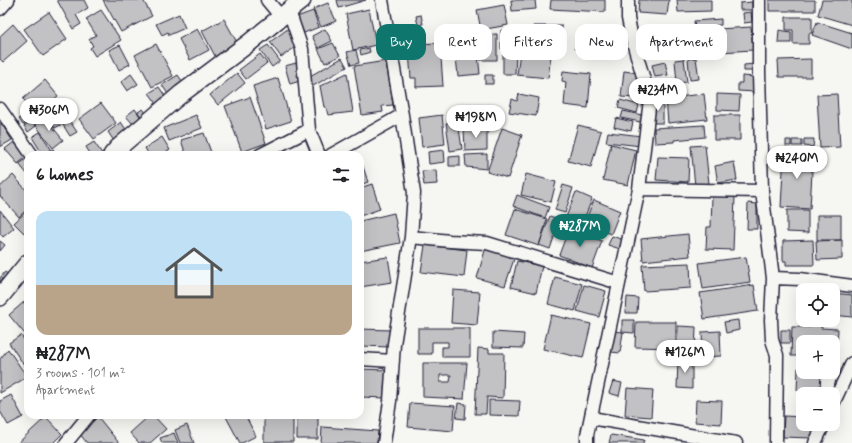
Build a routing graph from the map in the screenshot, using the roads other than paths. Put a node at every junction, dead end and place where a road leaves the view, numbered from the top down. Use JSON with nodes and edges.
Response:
{"nodes":[{"id":1,"x":8,"y":0,"type":"edge"},
{"id":2,"x":267,"y":0,"type":"edge"},
{"id":3,"x":302,"y":0,"type":"edge"},
{"id":4,"x":382,"y":0,"type":"edge"},
{"id":5,"x":628,"y":0,"type":"edge"},
{"id":6,"x":759,"y":0,"type":"edge"},
{"id":7,"x":0,"y":9,"type":"edge"},
{"id":8,"x":285,"y":14,"type":"junction"},
{"id":9,"x":0,"y":109,"type":"edge"},
{"id":10,"x":402,"y":115,"type":"junction"},
{"id":11,"x":309,"y":130,"type":"junction"},
{"id":12,"x":29,"y":151,"type":"edge"},
{"id":13,"x":115,"y":151,"type":"edge"},
{"id":14,"x":268,"y":151,"type":"edge"},
{"id":15,"x":317,"y":151,"type":"edge"},
{"id":16,"x":338,"y":151,"type":"edge"},
{"id":17,"x":639,"y":189,"type":"junction"},
{"id":18,"x":762,"y":191,"type":"junction"},
{"id":19,"x":411,"y":237,"type":"junction"},
{"id":20,"x":24,"y":268,"type":"edge"},
{"id":21,"x":773,"y":278,"type":"junction"},
{"id":22,"x":619,"y":283,"type":"junction"},
{"id":23,"x":852,"y":286,"type":"edge"},
{"id":24,"x":0,"y":297,"type":"edge"},
{"id":25,"x":364,"y":359,"type":"edge"},
{"id":26,"x":393,"y":361,"type":"junction"},
{"id":27,"x":852,"y":364,"type":"edge"},
{"id":28,"x":840,"y":389,"type":"edge"},
{"id":29,"x":591,"y":418,"type":"junction"},
{"id":30,"x":86,"y":419,"type":"edge"},
{"id":31,"x":821,"y":431,"type":"edge"},
{"id":32,"x":66,"y":443,"type":"edge"},
{"id":33,"x":384,"y":443,"type":"edge"},
{"id":34,"x":587,"y":443,"type":"edge"},
{"id":35,"x":736,"y":443,"type":"edge"},
{"id":36,"x":776,"y":443,"type":"edge"},
{"id":37,"x":815,"y":443,"type":"edge"}],
"edges":[{"from":1,"to":7,"type":"street"},
{"from":2,"to":8,"type":"street"},
{"from":3,"to":8,"type":"street"},
{"from":4,"to":10,"type":"street"},
{"from":5,"to":17,"type":"street"},
{"from":6,"to":18,"type":"street"},
{"from":8,"to":11,"type":"street"},
{"from":8,"to":13,"type":"street"},
{"from":9,"to":12,"type":"street"},
{"from":10,"to":16,"type":"street"},
{"from":10,"to":19,"type":"street"},
{"from":11,"to":14,"type":"street"},
{"from":11,"to":15,"type":"street"},
{"from":17,"to":18,"type":"street"},
{"from":17,"to":22,"type":"street"},
{"from":18,"to":21,"type":"street"},
{"from":19,"to":22,"type":"street"},
{"from":19,"to":26,"type":"street"},
{"from":20,"to":24,"type":"street"},
{"from":21,"to":23,"type":"street"},
{"from":21,"to":36,"type":"street"},
{"from":22,"to":29,"type":"street"},
{"from":25,"to":26,"type":"street"},
{"from":26,"to":33,"type":"street"},
{"from":27,"to":28,"type":"street"},
{"from":29,"to":34,"type":"street"},
{"from":29,"to":35,"type":"street"},
{"from":30,"to":32,"type":"street"},
{"from":31,"to":37,"type":"street"}]}
